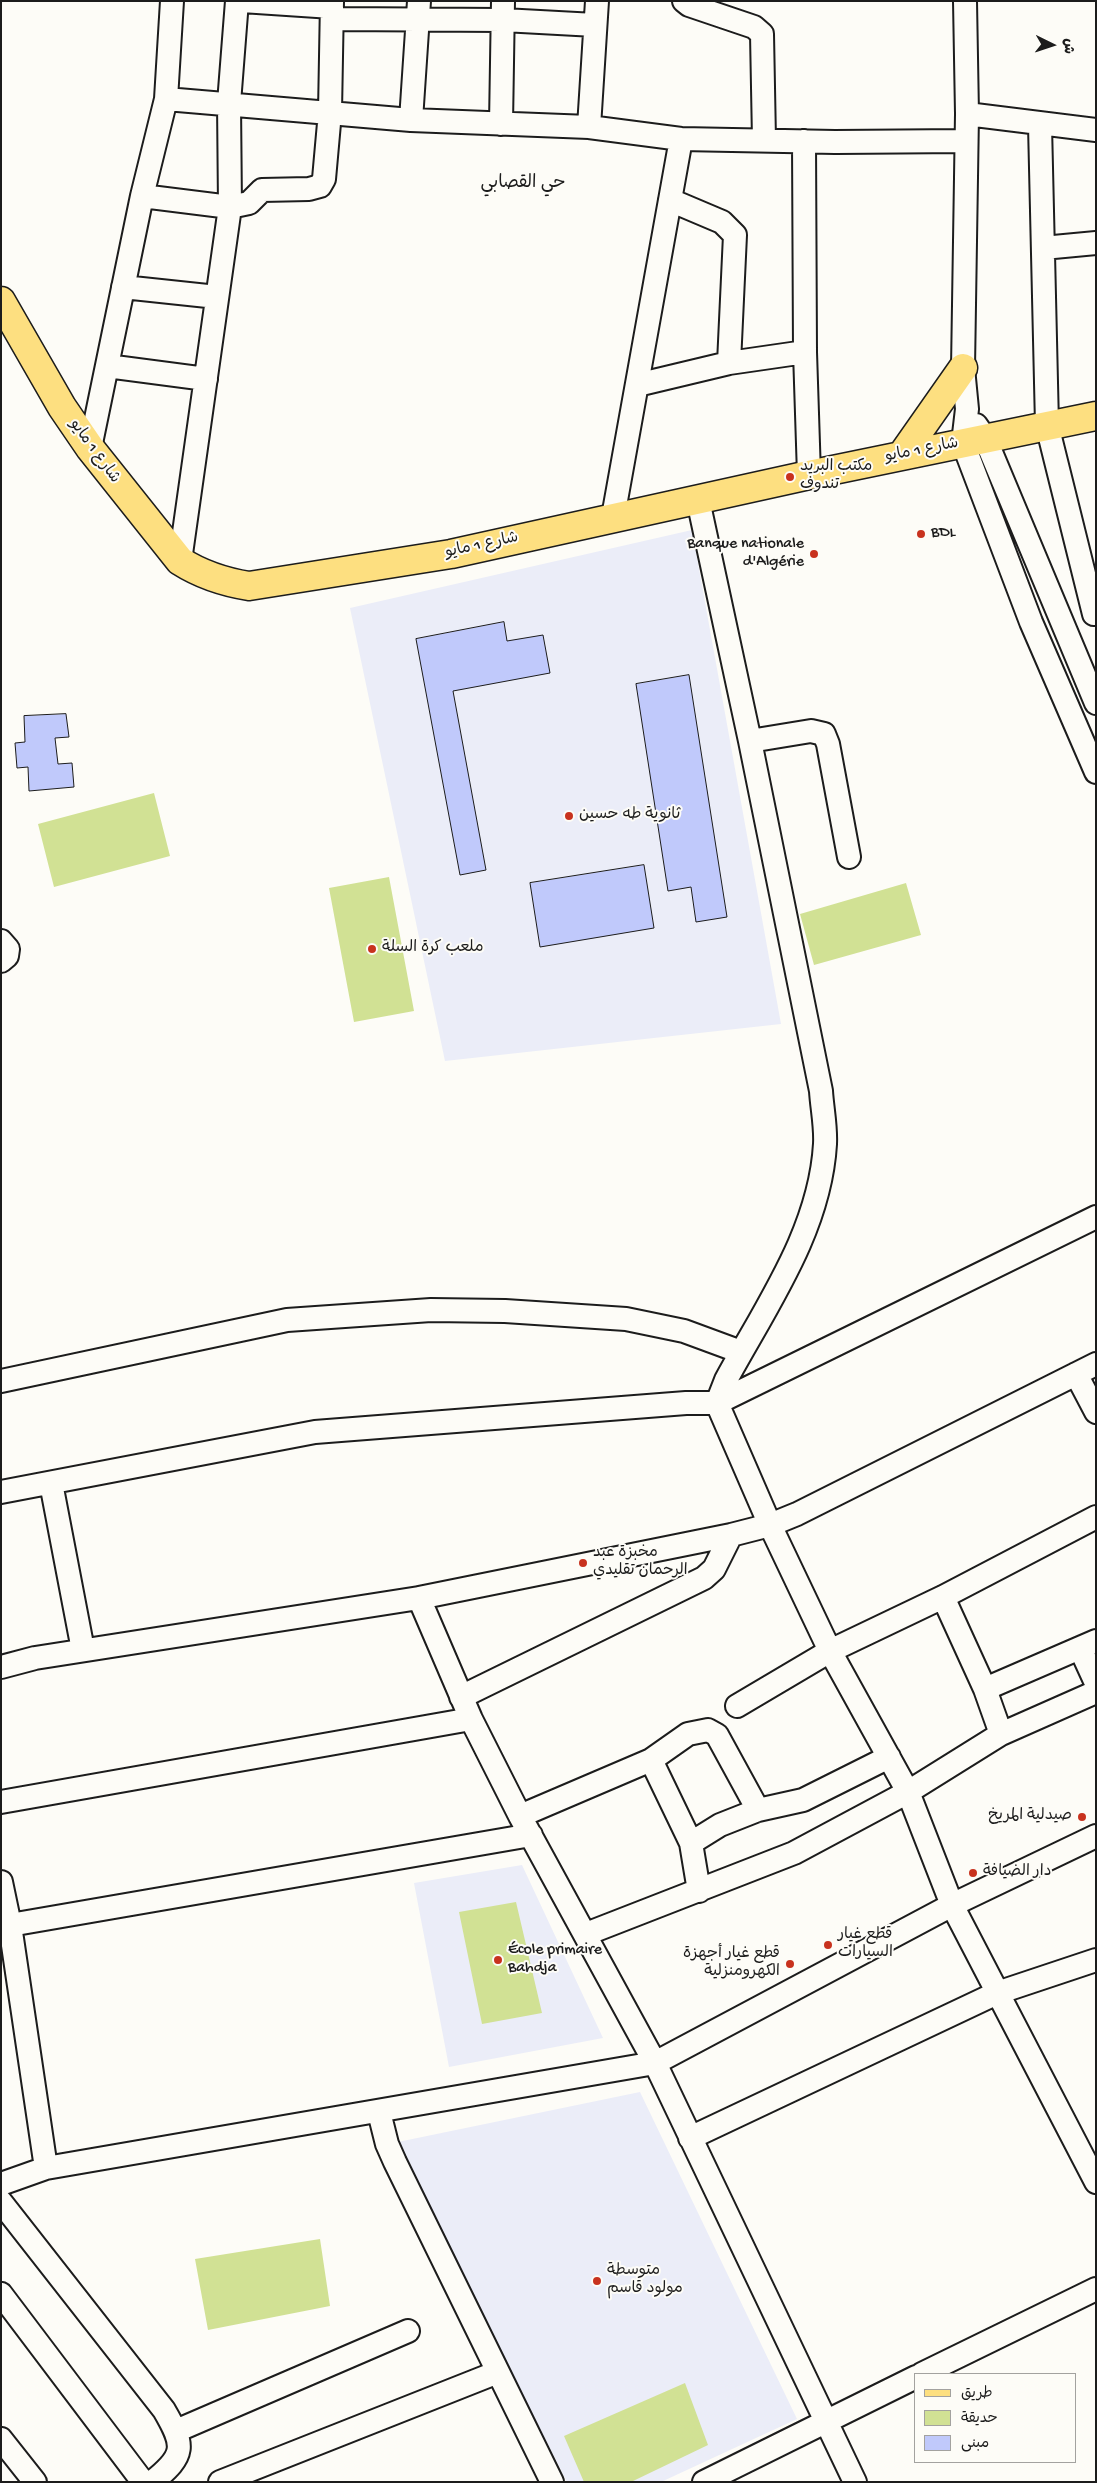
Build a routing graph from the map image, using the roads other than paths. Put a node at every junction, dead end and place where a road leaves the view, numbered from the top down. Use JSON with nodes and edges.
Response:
{"nodes":[{"id":1,"x":172,"y":1,"type":"edge"},
{"id":2,"x":237,"y":1,"type":"edge"},
{"id":3,"x":242,"y":1,"type":"edge"},
{"id":4,"x":597,"y":1,"type":"edge"},
{"id":5,"x":684,"y":1,"type":"edge"},
{"id":6,"x":965,"y":1,"type":"edge"},
{"id":7,"x":333,"y":9,"type":"edge"},
{"id":8,"x":419,"y":10,"type":"edge"},
{"id":9,"x":503,"y":11,"type":"edge"},
{"id":10,"x":595,"y":25,"type":"junction"},
{"id":11,"x":166,"y":99,"type":"junction"},
{"id":12,"x":229,"y":104,"type":"junction"},
{"id":13,"x":330,"y":112,"type":"junction"},
{"id":14,"x":966,"y":114,"type":"junction"},
{"id":15,"x":411,"y":120,"type":"junction"},
{"id":16,"x":501,"y":124,"type":"junction"},
{"id":17,"x":1040,"y":125,"type":"junction"},
{"id":18,"x":589,"y":127,"type":"junction"},
{"id":19,"x":1096,"y":130,"type":"edge"},
{"id":20,"x":681,"y":139,"type":"junction"},
{"id":21,"x":764,"y":140,"type":"junction"},
{"id":22,"x":804,"y":141,"type":"junction"},
{"id":23,"x":965,"y":141,"type":"junction"},
{"id":24,"x":142,"y":196,"type":"junction"},
{"id":25,"x":670,"y":200,"type":"junction"},
{"id":26,"x":230,"y":207,"type":"junction"},
{"id":27,"x":1096,"y":243,"type":"edge"},
{"id":28,"x":1043,"y":248,"type":"junction"},
{"id":29,"x":123,"y":287,"type":"junction"},
{"id":30,"x":217,"y":297,"type":"junction"},
{"id":31,"x":1,"y":301,"type":"edge"},
{"id":32,"x":805,"y":352,"type":"junction"},
{"id":33,"x":729,"y":363,"type":"junction"},
{"id":34,"x":107,"y":366,"type":"junction"},
{"id":35,"x":963,"y":368,"type":"junction"},
{"id":36,"x":206,"y":379,"type":"junction"},
{"id":37,"x":637,"y":385,"type":"junction"},
{"id":38,"x":1096,"y":416,"type":"edge"},
{"id":39,"x":1047,"y":425,"type":"junction"},
{"id":40,"x":974,"y":440,"type":"junction"},
{"id":41,"x":90,"y":448,"type":"junction"},
{"id":42,"x":902,"y":455,"type":"junction"},
{"id":43,"x":809,"y":474,"type":"junction"},
{"id":44,"x":698,"y":500,"type":"junction"},
{"id":45,"x":613,"y":517,"type":"junction"},
{"id":46,"x":180,"y":561,"type":"junction"},
{"id":47,"x":1059,"y":614,"type":"junction"},
{"id":48,"x":1095,"y":614,"type":"edge"},
{"id":49,"x":1031,"y":622,"type":"junction"},
{"id":50,"x":1096,"y":703,"type":"edge"},
{"id":51,"x":750,"y":741,"type":"junction"},
{"id":52,"x":1096,"y":772,"type":"edge"},
{"id":53,"x":849,"y":857,"type":"dead end"},
{"id":54,"x":1,"y":941,"type":"edge"},
{"id":55,"x":1,"y":961,"type":"edge"},
{"id":56,"x":1096,"y":1217,"type":"edge"},
{"id":57,"x":741,"y":1352,"type":"junction"},
{"id":58,"x":1096,"y":1364,"type":"edge"},
{"id":59,"x":1076,"y":1374,"type":"junction"},
{"id":60,"x":1,"y":1382,"type":"edge"},
{"id":61,"x":717,"y":1403,"type":"junction"},
{"id":62,"x":1096,"y":1412,"type":"edge"},
{"id":63,"x":51,"y":1483,"type":"junction"},
{"id":64,"x":1,"y":1492,"type":"edge"},
{"id":65,"x":1096,"y":1517,"type":"edge"},
{"id":66,"x":770,"y":1525,"type":"junction"},
{"id":67,"x":730,"y":1535,"type":"junction"},
{"id":68,"x":943,"y":1597,"type":"junction"},
{"id":69,"x":419,"y":1598,"type":"junction"},
{"id":70,"x":1088,"y":1644,"type":"edge"},
{"id":71,"x":83,"y":1650,"type":"junction"},
{"id":72,"x":830,"y":1651,"type":"junction"},
{"id":73,"x":1,"y":1667,"type":"edge"},
{"id":74,"x":1096,"y":1684,"type":"edge"},
{"id":75,"x":985,"y":1690,"type":"junction"},
{"id":76,"x":1096,"y":1692,"type":"edge"},
{"id":77,"x":461,"y":1698,"type":"junction"},
{"id":78,"x":737,"y":1706,"type":"dead end"},
{"id":79,"x":471,"y":1719,"type":"junction"},
{"id":80,"x":1001,"y":1734,"type":"junction"},
{"id":81,"x":889,"y":1757,"type":"junction"},
{"id":82,"x":651,"y":1760,"type":"junction"},
{"id":83,"x":908,"y":1792,"type":"junction"},
{"id":84,"x":1,"y":1802,"type":"edge"},
{"id":85,"x":758,"y":1810,"type":"junction"},
{"id":86,"x":520,"y":1816,"type":"junction"},
{"id":87,"x":531,"y":1835,"type":"junction"},
{"id":88,"x":1096,"y":1836,"type":"edge"},
{"id":89,"x":691,"y":1843,"type":"junction"},
{"id":90,"x":1,"y":1882,"type":"edge"},
{"id":91,"x":699,"y":1891,"type":"junction"},
{"id":92,"x":952,"y":1905,"type":"junction"},
{"id":93,"x":10,"y":1925,"type":"junction"},
{"id":94,"x":586,"y":1934,"type":"junction"},
{"id":95,"x":1093,"y":1966,"type":"edge"},
{"id":96,"x":996,"y":1993,"type":"junction"},
{"id":97,"x":655,"y":2063,"type":"junction"},
{"id":98,"x":379,"y":2112,"type":"junction"},
{"id":99,"x":690,"y":2138,"type":"junction"},
{"id":100,"x":1088,"y":2149,"type":"edge"},
{"id":101,"x":46,"y":2168,"type":"junction"},
{"id":102,"x":1096,"y":2182,"type":"edge"},
{"id":103,"x":1,"y":2184,"type":"edge"},
{"id":104,"x":1,"y":2202,"type":"edge"},
{"id":105,"x":1096,"y":2289,"type":"edge"},
{"id":106,"x":1,"y":2294,"type":"edge"},
{"id":107,"x":408,"y":2331,"type":"dead end"},
{"id":108,"x":498,"y":2372,"type":"junction"},
{"id":109,"x":924,"y":2373,"type":"edge"},
{"id":110,"x":914,"y":2378,"type":"edge"},
{"id":111,"x":826,"y":2421,"type":"junction"},
{"id":112,"x":176,"y":2431,"type":"junction"},
{"id":113,"x":1,"y":2439,"type":"edge"},
{"id":114,"x":35,"y":2482,"type":"edge"},
{"id":115,"x":143,"y":2482,"type":"edge"},
{"id":116,"x":152,"y":2482,"type":"edge"},
{"id":117,"x":220,"y":2482,"type":"edge"},
{"id":118,"x":552,"y":2482,"type":"edge"},
{"id":119,"x":704,"y":2482,"type":"edge"},
{"id":120,"x":855,"y":2482,"type":"edge"}],
"edges":[{"from":1,"to":11,"type":"street"},
{"from":2,"to":12,"type":"street"},
{"from":3,"to":7,"type":"street"},
{"from":4,"to":10,"type":"street"},
{"from":5,"to":21,"type":"street"},
{"from":6,"to":14,"type":"street"},
{"from":7,"to":8,"type":"street"},
{"from":7,"to":13,"type":"street"},
{"from":8,"to":9,"type":"street"},
{"from":8,"to":15,"type":"street"},
{"from":9,"to":10,"type":"street"},
{"from":9,"to":16,"type":"street"},
{"from":10,"to":18,"type":"street"},
{"from":11,"to":12,"type":"street"},
{"from":11,"to":24,"type":"street"},
{"from":12,"to":13,"type":"street"},
{"from":12,"to":26,"type":"street"},
{"from":13,"to":15,"type":"street"},
{"from":13,"to":26,"type":"street"},
{"from":14,"to":17,"type":"street"},
{"from":14,"to":23,"type":"street"},
{"from":15,"to":16,"type":"street"},
{"from":16,"to":18,"type":"street"},
{"from":17,"to":19,"type":"street"},
{"from":17,"to":28,"type":"street"},
{"from":18,"to":20,"type":"street"},
{"from":20,"to":21,"type":"street"},
{"from":20,"to":25,"type":"street"},
{"from":21,"to":22,"type":"street"},
{"from":22,"to":23,"type":"street"},
{"from":22,"to":32,"type":"street"},
{"from":23,"to":35,"type":"street"},
{"from":24,"to":26,"type":"street"},
{"from":24,"to":29,"type":"street"},
{"from":25,"to":33,"type":"street"},
{"from":25,"to":37,"type":"street"},
{"from":26,"to":30,"type":"street"},
{"from":27,"to":28,"type":"street"},
{"from":28,"to":39,"type":"street"},
{"from":29,"to":30,"type":"street"},
{"from":29,"to":34,"type":"street"},
{"from":30,"to":36,"type":"street"},
{"from":31,"to":41,"type":"main road","name":"شارع 1 مايو"},
{"from":32,"to":33,"type":"street"},
{"from":32,"to":43,"type":"street"},
{"from":33,"to":37,"type":"street"},
{"from":34,"to":36,"type":"street"},
{"from":34,"to":41,"type":"street"},
{"from":35,"to":40,"type":"street"},
{"from":35,"to":42,"type":"main road"},
{"from":36,"to":46,"type":"street"},
{"from":37,"to":45,"type":"street"},
{"from":38,"to":39,"type":"main road","name":"شارع 1 مايو"},
{"from":39,"to":40,"type":"main road","name":"شارع 1 مايو"},
{"from":39,"to":48,"type":"street"},
{"from":40,"to":42,"type":"main road","name":"شارع 1 مايو"},
{"from":40,"to":47,"type":"street"},
{"from":40,"to":49,"type":"street"},
{"from":41,"to":46,"type":"main road","name":"شارع 1 مايو"},
{"from":42,"to":43,"type":"main road","name":"شارع 1 مايو"},
{"from":43,"to":44,"type":"main road","name":"شارع 1 مايو"},
{"from":44,"to":45,"type":"main road","name":"شارع 1 مايو"},
{"from":44,"to":51,"type":"street"},
{"from":45,"to":46,"type":"main road","name":"شارع 1 مايو"},
{"from":47,"to":48,"type":"street"},
{"from":47,"to":49,"type":"street"},
{"from":47,"to":50,"type":"street"},
{"from":49,"to":52,"type":"street"},
{"from":51,"to":53,"type":"street"},
{"from":51,"to":57,"type":"street"},
{"from":54,"to":55,"type":"street"},
{"from":56,"to":61,"type":"street"},
{"from":57,"to":60,"type":"street"},
{"from":57,"to":61,"type":"street"},
{"from":58,"to":59,"type":"street"},
{"from":59,"to":62,"type":"street"},
{"from":59,"to":66,"type":"street"},
{"from":61,"to":63,"type":"street"},
{"from":61,"to":66,"type":"street"},
{"from":63,"to":64,"type":"street"},
{"from":63,"to":71,"type":"street"},
{"from":65,"to":68,"type":"street"},
{"from":66,"to":67,"type":"street"},
{"from":66,"to":72,"type":"street"},
{"from":67,"to":69,"type":"street"},
{"from":67,"to":77,"type":"street"},
{"from":68,"to":72,"type":"street"},
{"from":68,"to":75,"type":"street"},
{"from":69,"to":71,"type":"street"},
{"from":69,"to":77,"type":"street"},
{"from":70,"to":74,"type":"street"},
{"from":70,"to":75,"type":"street"},
{"from":71,"to":73,"type":"street"},
{"from":72,"to":78,"type":"street"},
{"from":72,"to":81,"type":"street"},
{"from":75,"to":80,"type":"street"},
{"from":76,"to":80,"type":"street"},
{"from":77,"to":79,"type":"street"},
{"from":79,"to":84,"type":"street"},
{"from":79,"to":86,"type":"street"},
{"from":80,"to":83,"type":"street"},
{"from":81,"to":83,"type":"street"},
{"from":81,"to":85,"type":"street"},
{"from":82,"to":85,"type":"street"},
{"from":82,"to":86,"type":"street"},
{"from":82,"to":89,"type":"street"},
{"from":83,"to":91,"type":"street"},
{"from":83,"to":92,"type":"street"},
{"from":85,"to":89,"type":"street"},
{"from":86,"to":87,"type":"street"},
{"from":87,"to":93,"type":"street"},
{"from":87,"to":94,"type":"street"},
{"from":88,"to":92,"type":"street"},
{"from":89,"to":91,"type":"street"},
{"from":90,"to":93,"type":"street"},
{"from":91,"to":94,"type":"street"},
{"from":92,"to":96,"type":"street"},
{"from":92,"to":97,"type":"street"},
{"from":93,"to":101,"type":"street"},
{"from":94,"to":97,"type":"street"},
{"from":95,"to":96,"type":"street"},
{"from":96,"to":99,"type":"street"},
{"from":96,"to":100,"type":"street"},
{"from":97,"to":98,"type":"street"},
{"from":97,"to":99,"type":"street"},
{"from":98,"to":101,"type":"street"},
{"from":98,"to":108,"type":"street"},
{"from":99,"to":111,"type":"street"},
{"from":100,"to":102,"type":"street"},
{"from":101,"to":103,"type":"street"},
{"from":104,"to":112,"type":"street"},
{"from":105,"to":109,"type":"street"},
{"from":106,"to":115,"type":"street"},
{"from":107,"to":112,"type":"street"},
{"from":108,"to":117,"type":"street"},
{"from":108,"to":118,"type":"street"},
{"from":110,"to":111,"type":"street"},
{"from":111,"to":119,"type":"street"},
{"from":111,"to":120,"type":"street"},
{"from":112,"to":116,"type":"street"},
{"from":113,"to":114,"type":"street"}]}
